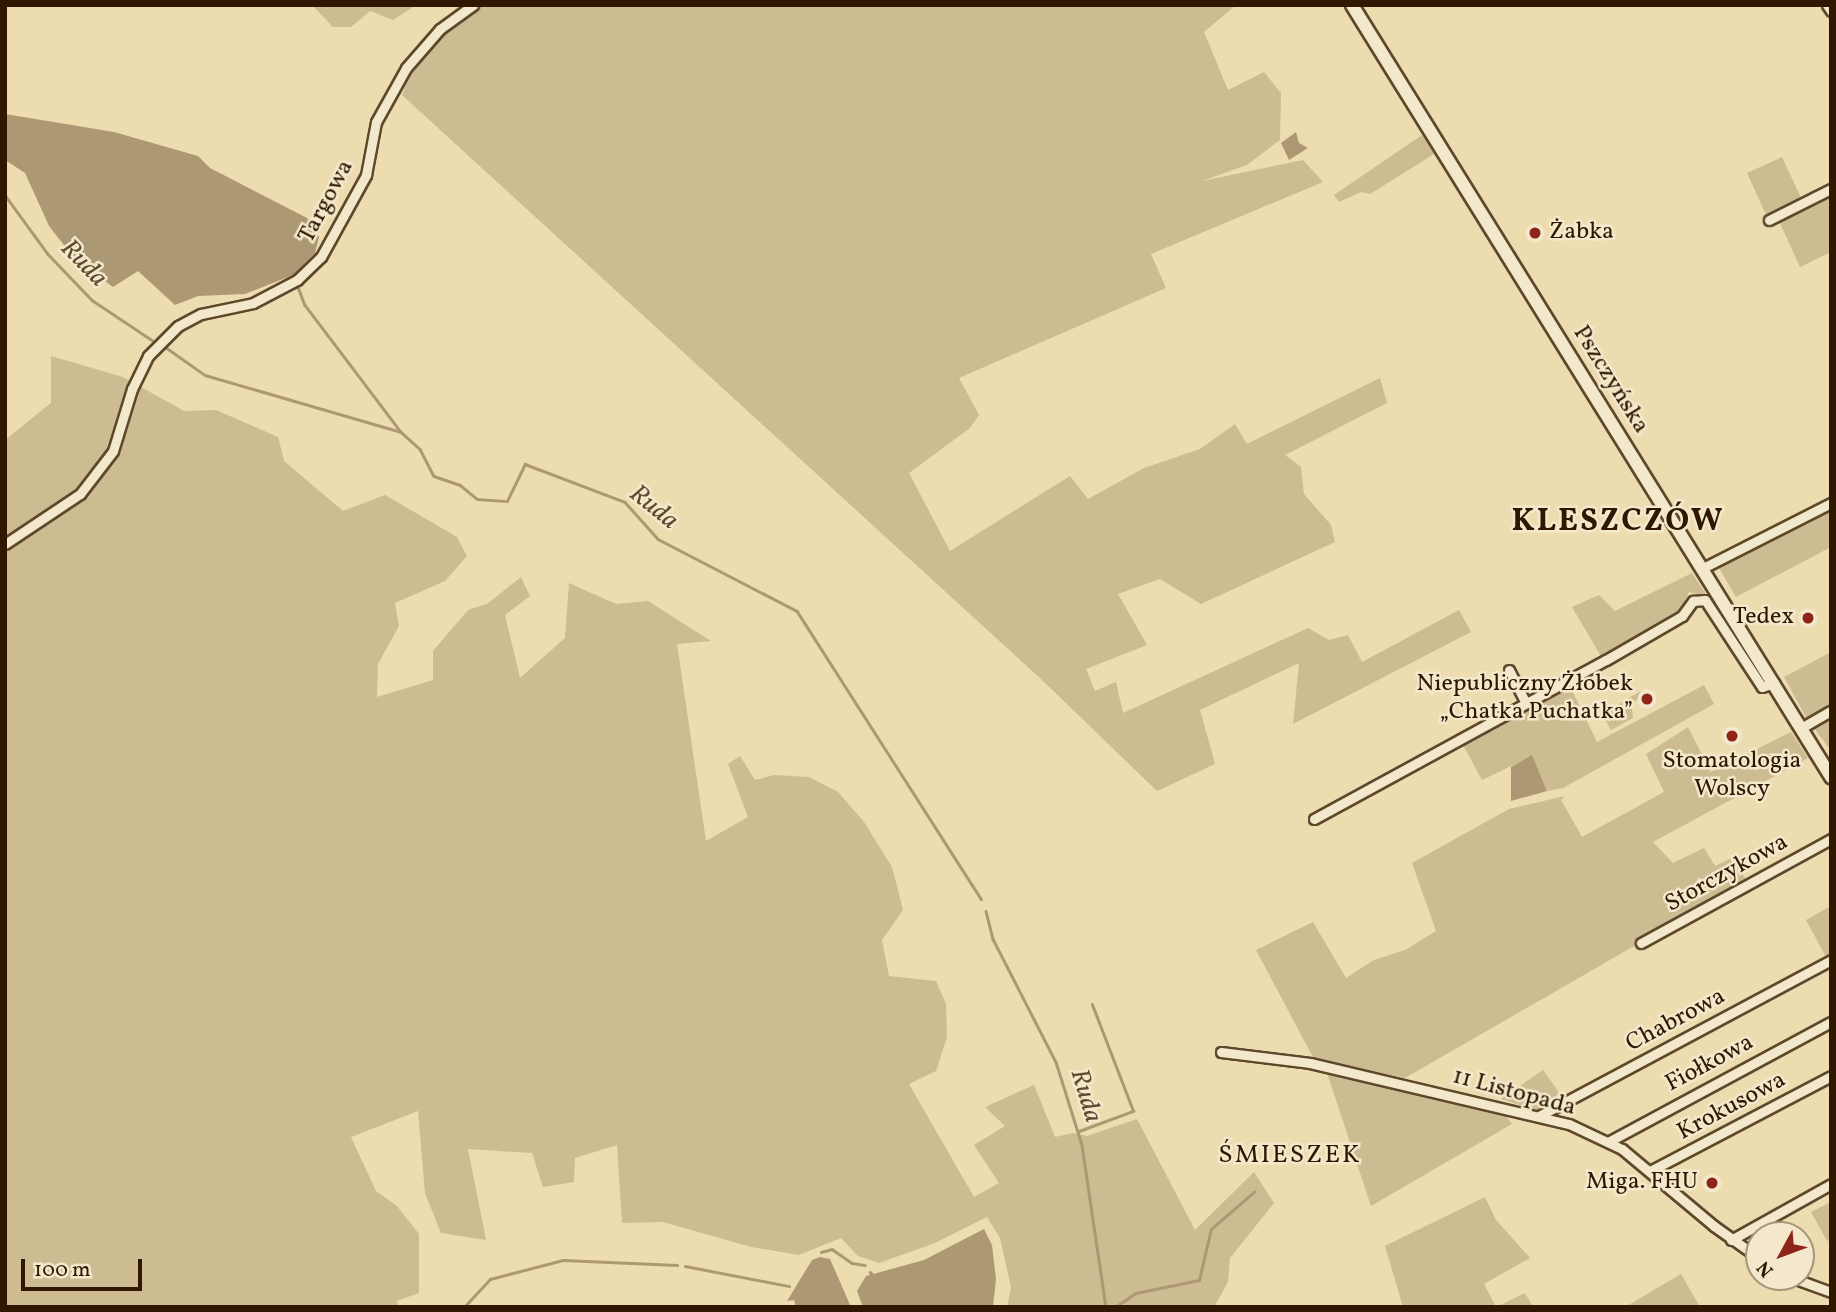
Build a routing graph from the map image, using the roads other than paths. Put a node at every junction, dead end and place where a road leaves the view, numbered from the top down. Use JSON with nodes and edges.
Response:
{"nodes":[{"id":1,"x":473,"y":5,"type":"edge"},
{"id":2,"x":1352,"y":5,"type":"edge"},
{"id":3,"x":1827,"y":5,"type":"edge"},
{"id":4,"x":1831,"y":11,"type":"edge"},
{"id":5,"x":1831,"y":189,"type":"edge"},
{"id":6,"x":1769,"y":220,"type":"dead end"},
{"id":7,"x":1831,"y":503,"type":"edge"},
{"id":8,"x":5,"y":544,"type":"edge"},
{"id":9,"x":1703,"y":568,"type":"junction"},
{"id":10,"x":1509,"y":670,"type":"dead end"},
{"id":11,"x":1774,"y":683,"type":"junction"},
{"id":12,"x":1526,"y":703,"type":"junction"},
{"id":13,"x":1831,"y":711,"type":"edge"},
{"id":14,"x":1801,"y":728,"type":"junction"},
{"id":15,"x":1831,"y":777,"type":"edge"},
{"id":16,"x":1314,"y":819,"type":"dead end"},
{"id":17,"x":1831,"y":839,"type":"edge"},
{"id":18,"x":1641,"y":943,"type":"dead end"},
{"id":19,"x":1831,"y":960,"type":"edge"},
{"id":20,"x":1831,"y":1021,"type":"edge"},
{"id":21,"x":1221,"y":1052,"type":"dead end"},
{"id":22,"x":1831,"y":1076,"type":"edge"},
{"id":23,"x":1539,"y":1116,"type":"junction"},
{"id":24,"x":1608,"y":1142,"type":"junction"},
{"id":25,"x":1650,"y":1171,"type":"junction"},
{"id":26,"x":1831,"y":1184,"type":"edge"},
{"id":27,"x":1731,"y":1240,"type":"junction"},
{"id":28,"x":1745,"y":1249,"type":"edge"}],
"edges":[{"from":1,"to":8,"type":"street","name":"Targowa"},
{"from":2,"to":9,"type":"main road","name":"Pszczyńska"},
{"from":3,"to":4,"type":"street"},
{"from":5,"to":6,"type":"street"},
{"from":7,"to":9,"type":"street"},
{"from":9,"to":11,"type":"main road","name":"Pszczyńska"},
{"from":10,"to":12,"type":"street"},
{"from":11,"to":12,"type":"street"},
{"from":11,"to":14,"type":"main road","name":"Pszczyńska"},
{"from":12,"to":16,"type":"street"},
{"from":13,"to":14,"type":"street"},
{"from":14,"to":15,"type":"main road","name":"Pszczyńska"},
{"from":17,"to":18,"type":"street","name":"Storczykowa"},
{"from":19,"to":23,"type":"street","name":"Chabrowa"},
{"from":20,"to":24,"type":"street","name":"Fiołkowa"},
{"from":21,"to":23,"type":"street","name":"11 Listopada"},
{"from":22,"to":25,"type":"street","name":"Krokusowa"},
{"from":23,"to":24,"type":"street","name":"11 Listopada"},
{"from":24,"to":25,"type":"street","name":"11 Listopada"},
{"from":25,"to":27,"type":"street","name":"11 Listopada"},
{"from":26,"to":27,"type":"street"},
{"from":27,"to":28,"type":"street","name":"11 Listopada"}]}
